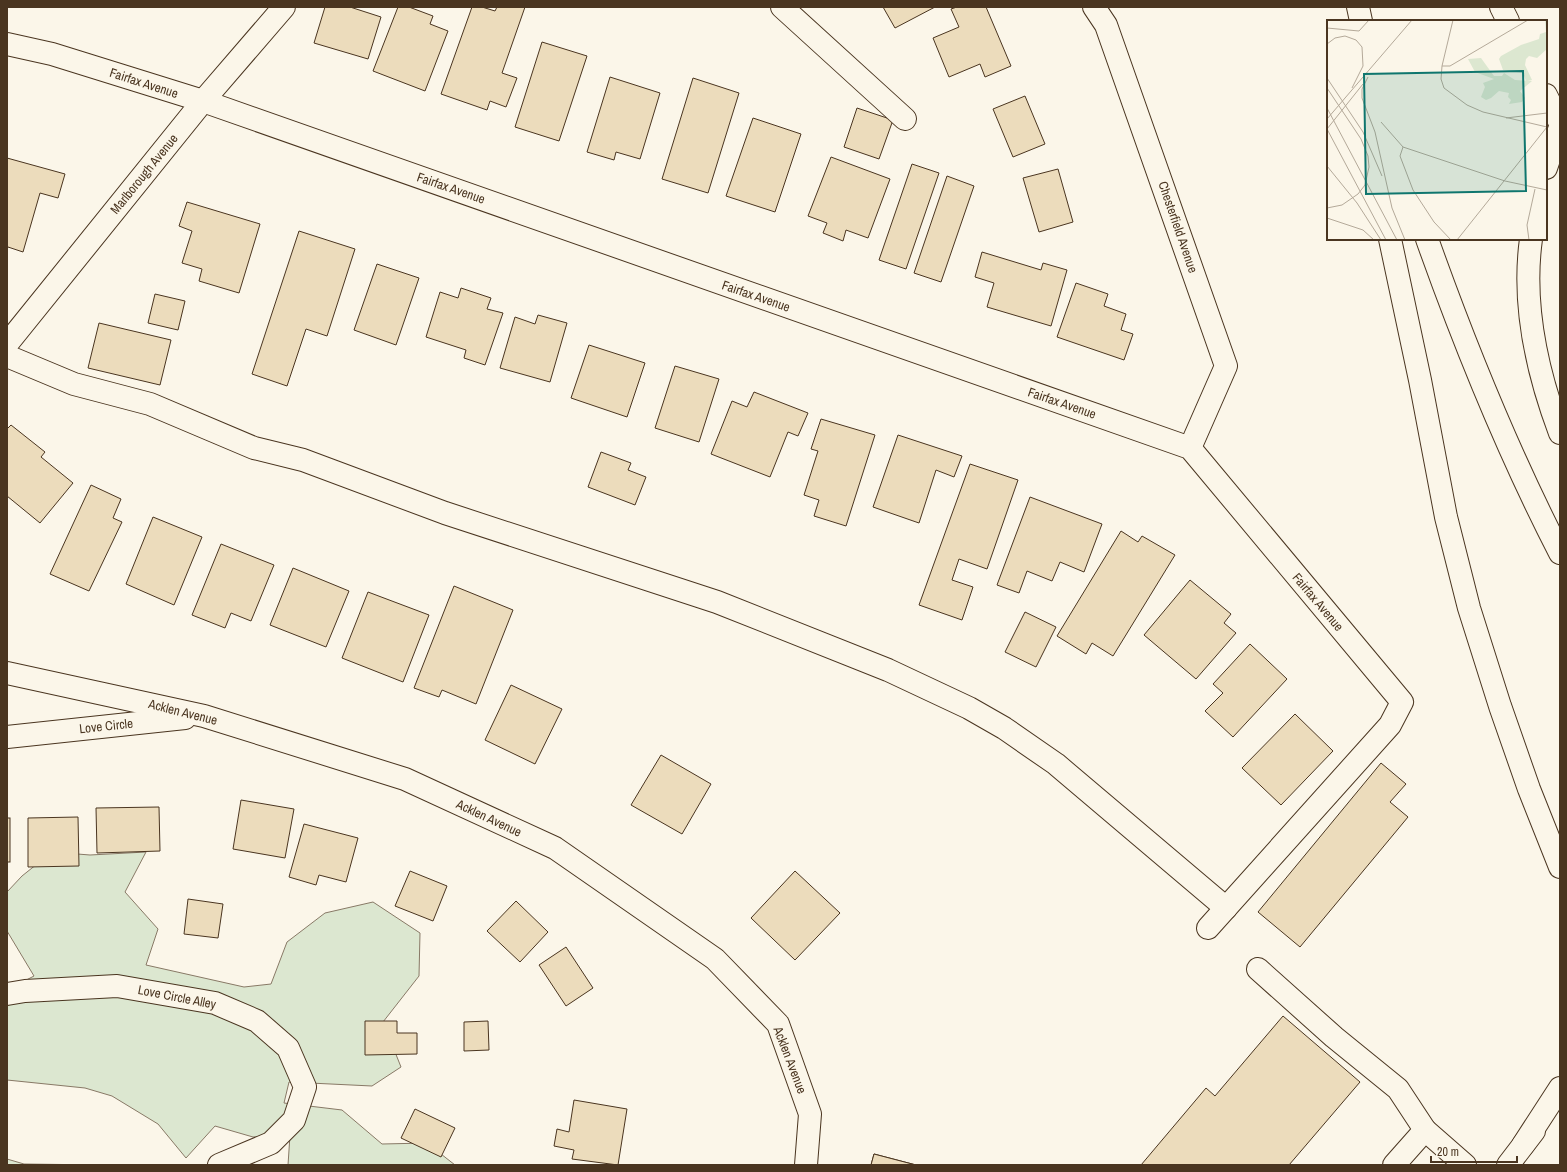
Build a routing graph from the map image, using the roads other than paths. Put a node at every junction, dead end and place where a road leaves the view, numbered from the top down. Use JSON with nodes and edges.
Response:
{"nodes":[{"id":1,"x":284,"y":7,"type":"edge"},
{"id":2,"x":782,"y":7,"type":"edge"},
{"id":3,"x":1094,"y":7,"type":"edge"},
{"id":4,"x":1344,"y":7,"type":"edge"},
{"id":5,"x":1358,"y":7,"type":"edge"},
{"id":6,"x":1501,"y":7,"type":"edge"},
{"id":7,"x":1346,"y":20,"type":"edge"},
{"id":8,"x":1362,"y":20,"type":"edge"},
{"id":9,"x":1508,"y":20,"type":"edge"},
{"id":10,"x":7,"y":44,"type":"edge"},
{"id":11,"x":1547,"y":98,"type":"edge"},
{"id":12,"x":203,"y":102,"type":"junction"},
{"id":13,"x":906,"y":118,"type":"dead end"},
{"id":14,"x":1560,"y":123,"type":"edge"},
{"id":15,"x":1560,"y":126,"type":"edge"},
{"id":16,"x":1547,"y":165,"type":"edge"},
{"id":17,"x":1390,"y":240,"type":"edge"},
{"id":18,"x":1427,"y":240,"type":"edge"},
{"id":19,"x":1531,"y":240,"type":"edge"},
{"id":20,"x":7,"y":344,"type":"edge"},
{"id":21,"x":7,"y":356,"type":"edge"},
{"id":22,"x":1560,"y":433,"type":"edge"},
{"id":23,"x":1190,"y":448,"type":"junction"},
{"id":24,"x":1560,"y":553,"type":"edge"},
{"id":25,"x":7,"y":673,"type":"edge"},
{"id":26,"x":204,"y":716,"type":"junction"},
{"id":27,"x":7,"y":737,"type":"edge"},
{"id":28,"x":1560,"y":867,"type":"edge"},
{"id":29,"x":1226,"y":908,"type":"junction"},
{"id":30,"x":1208,"y":928,"type":"dead end"},
{"id":31,"x":1258,"y":969,"type":"dead end"},
{"id":32,"x":7,"y":994,"type":"edge"},
{"id":33,"x":1560,"y":1088,"type":"edge"},
{"id":34,"x":1560,"y":1100,"type":"edge"},
{"id":35,"x":1425,"y":1130,"type":"junction"},
{"id":36,"x":1523,"y":1145,"type":"junction"},
{"id":37,"x":219,"y":1165,"type":"edge"},
{"id":38,"x":806,"y":1165,"type":"edge"},
{"id":39,"x":1394,"y":1165,"type":"edge"},
{"id":40,"x":1465,"y":1165,"type":"edge"},
{"id":41,"x":1508,"y":1165,"type":"edge"}],
"edges":[{"from":1,"to":12,"type":"main road","name":"Marlborough Avenue"},
{"from":2,"to":13,"type":"main road"},
{"from":3,"to":23,"type":"main road","name":"Chesterfield Avenue"},
{"from":4,"to":7,"type":"main road"},
{"from":5,"to":8,"type":"main road"},
{"from":6,"to":9,"type":"main road"},
{"from":10,"to":12,"type":"main road","name":"Fairfax Avenue"},
{"from":11,"to":14,"type":"main road"},
{"from":12,"to":20,"type":"main road","name":"Marlborough Avenue"},
{"from":12,"to":23,"type":"main road","name":"Fairfax Avenue"},
{"from":15,"to":16,"type":"main road"},
{"from":17,"to":28,"type":"main road"},
{"from":18,"to":24,"type":"main road"},
{"from":19,"to":22,"type":"main road"},
{"from":21,"to":29,"type":"main road"},
{"from":23,"to":29,"type":"main road","name":"Fairfax Avenue"},
{"from":25,"to":26,"type":"main road","name":"Acklen Avenue"},
{"from":26,"to":27,"type":"main road","name":"Love Circle"},
{"from":26,"to":38,"type":"main road","name":"Acklen Avenue"},
{"from":29,"to":30,"type":"main road"},
{"from":31,"to":35,"type":"main road"},
{"from":32,"to":37,"type":"main road","name":"Love Circle Alley"},
{"from":33,"to":36,"type":"main road"},
{"from":34,"to":36,"type":"main road"},
{"from":35,"to":39,"type":"main road"},
{"from":35,"to":40,"type":"main road"},
{"from":36,"to":41,"type":"main road"}]}
